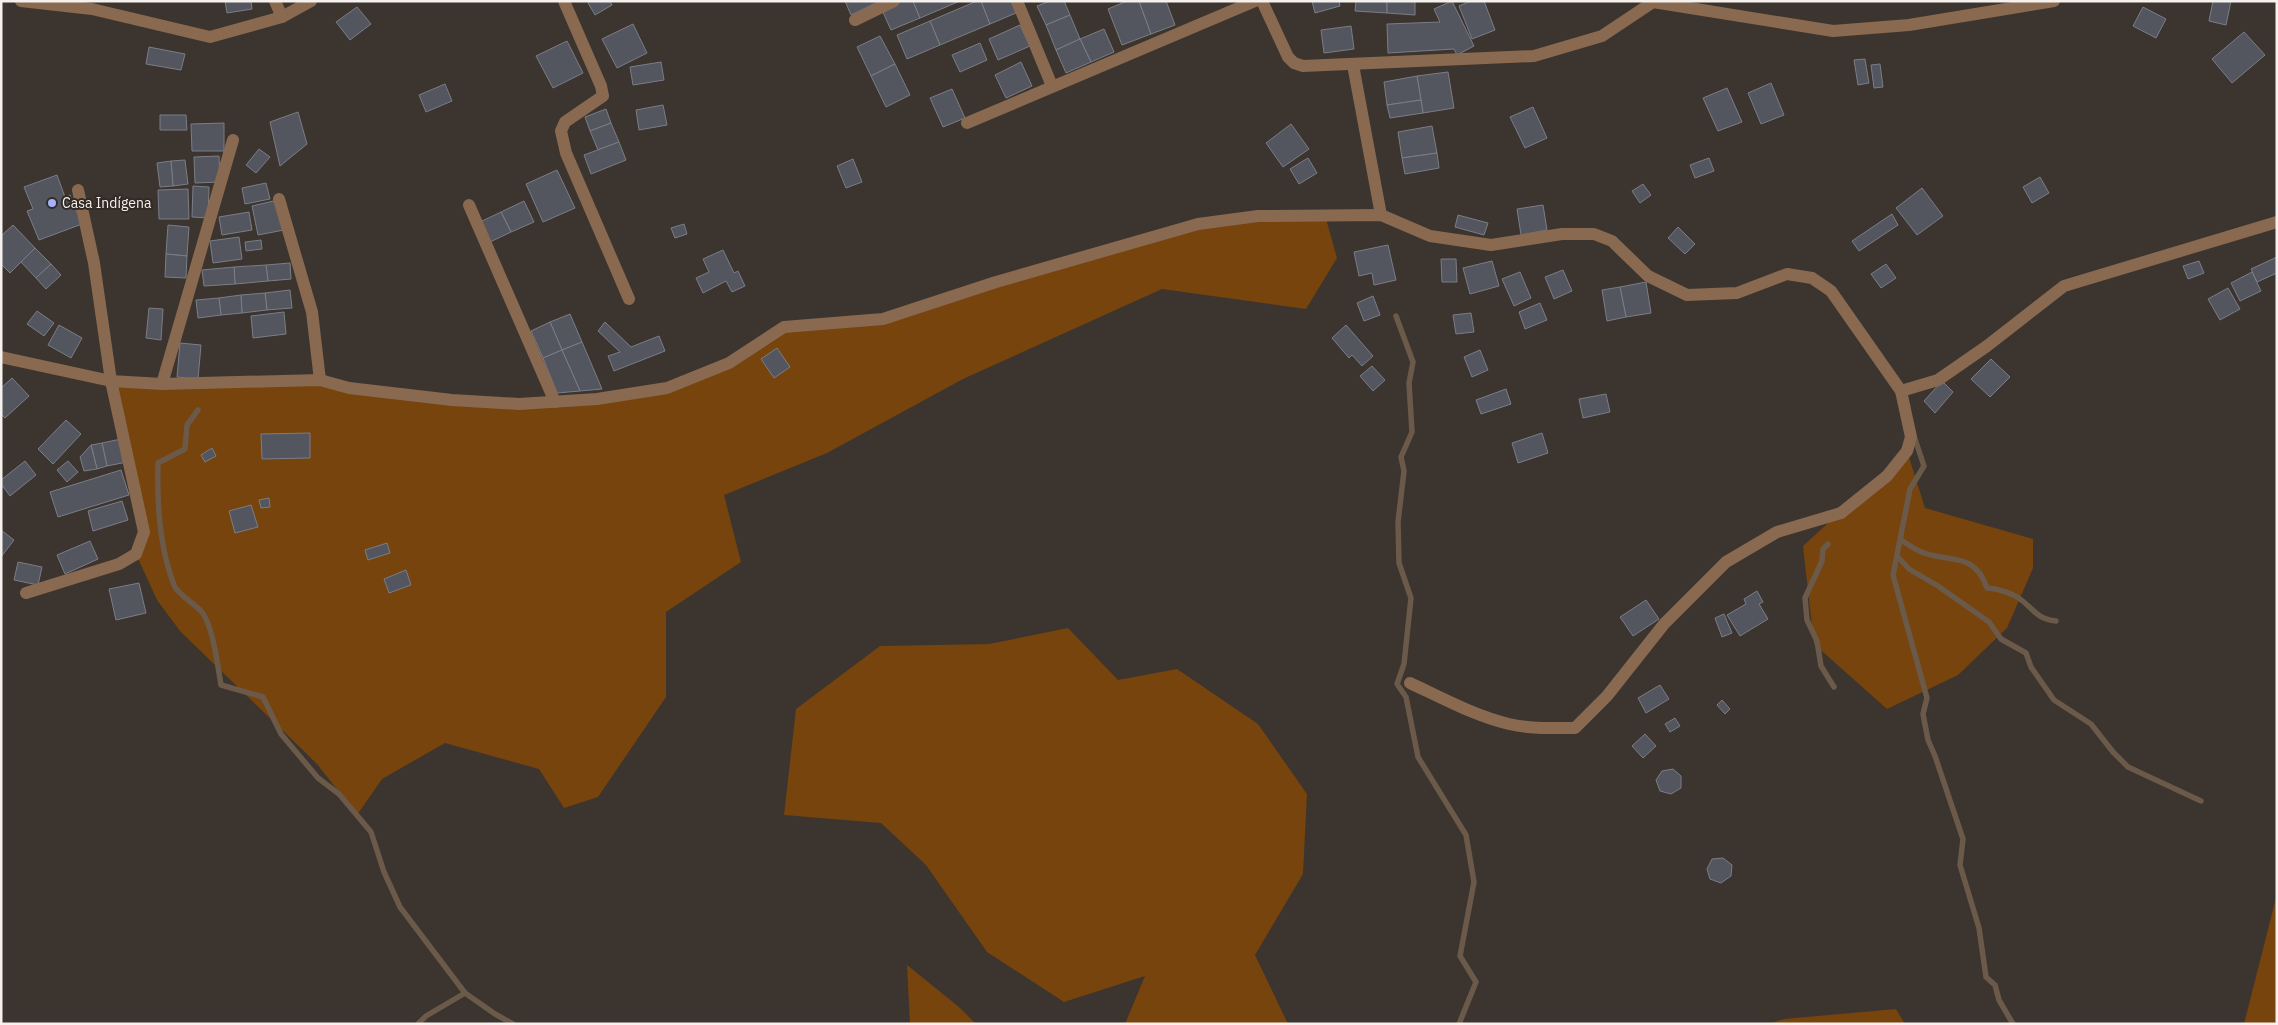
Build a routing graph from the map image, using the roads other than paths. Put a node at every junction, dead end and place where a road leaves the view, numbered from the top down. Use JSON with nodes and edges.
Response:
{"nodes":[{"id":1,"x":21,"y":1,"type":"edge"},
{"id":2,"x":275,"y":1,"type":"edge"},
{"id":3,"x":311,"y":1,"type":"edge"},
{"id":4,"x":564,"y":1,"type":"edge"},
{"id":5,"x":894,"y":1,"type":"edge"},
{"id":6,"x":1017,"y":1,"type":"edge"},
{"id":7,"x":1255,"y":1,"type":"edge"},
{"id":8,"x":1262,"y":1,"type":"edge"},
{"id":9,"x":2054,"y":1,"type":"edge"},
{"id":10,"x":1653,"y":2,"type":"edge"},
{"id":11,"x":282,"y":17,"type":"junction"},
{"id":12,"x":855,"y":20,"type":"dead end"},
{"id":13,"x":1353,"y":65,"type":"junction"},
{"id":14,"x":1052,"y":86,"type":"junction"},
{"id":15,"x":967,"y":123,"type":"dead end"},
{"id":16,"x":233,"y":140,"type":"dead end"},
{"id":17,"x":78,"y":190,"type":"dead end"},
{"id":18,"x":279,"y":199,"type":"dead end"},
{"id":19,"x":469,"y":205,"type":"dead end"},
{"id":20,"x":1381,"y":215,"type":"junction"},
{"id":21,"x":2277,"y":222,"type":"edge"},
{"id":22,"x":629,"y":299,"type":"dead end"},
{"id":23,"x":1,"y":357,"type":"edge"},
{"id":24,"x":320,"y":380,"type":"junction"},
{"id":25,"x":111,"y":381,"type":"junction"},
{"id":26,"x":162,"y":384,"type":"junction"},
{"id":27,"x":1902,"y":391,"type":"junction"},
{"id":28,"x":555,"y":402,"type":"junction"},
{"id":29,"x":26,"y":594,"type":"dead end"},
{"id":30,"x":1410,"y":683,"type":"dead end"}],
"edges":[{"from":1,"to":11,"type":"street"},
{"from":2,"to":11,"type":"street"},
{"from":3,"to":11,"type":"street"},
{"from":4,"to":22,"type":"street"},
{"from":5,"to":12,"type":"street"},
{"from":6,"to":14,"type":"street"},
{"from":7,"to":14,"type":"street"},
{"from":8,"to":13,"type":"street"},
{"from":9,"to":10,"type":"street"},
{"from":10,"to":13,"type":"street"},
{"from":13,"to":20,"type":"street"},
{"from":14,"to":15,"type":"street"},
{"from":16,"to":26,"type":"street"},
{"from":17,"to":25,"type":"street"},
{"from":18,"to":24,"type":"street"},
{"from":19,"to":28,"type":"street"},
{"from":20,"to":27,"type":"street"},
{"from":20,"to":28,"type":"street"},
{"from":21,"to":27,"type":"street"},
{"from":23,"to":25,"type":"street"},
{"from":24,"to":26,"type":"street"},
{"from":24,"to":28,"type":"street"},
{"from":25,"to":26,"type":"street"},
{"from":25,"to":29,"type":"street"},
{"from":27,"to":30,"type":"street"}]}
